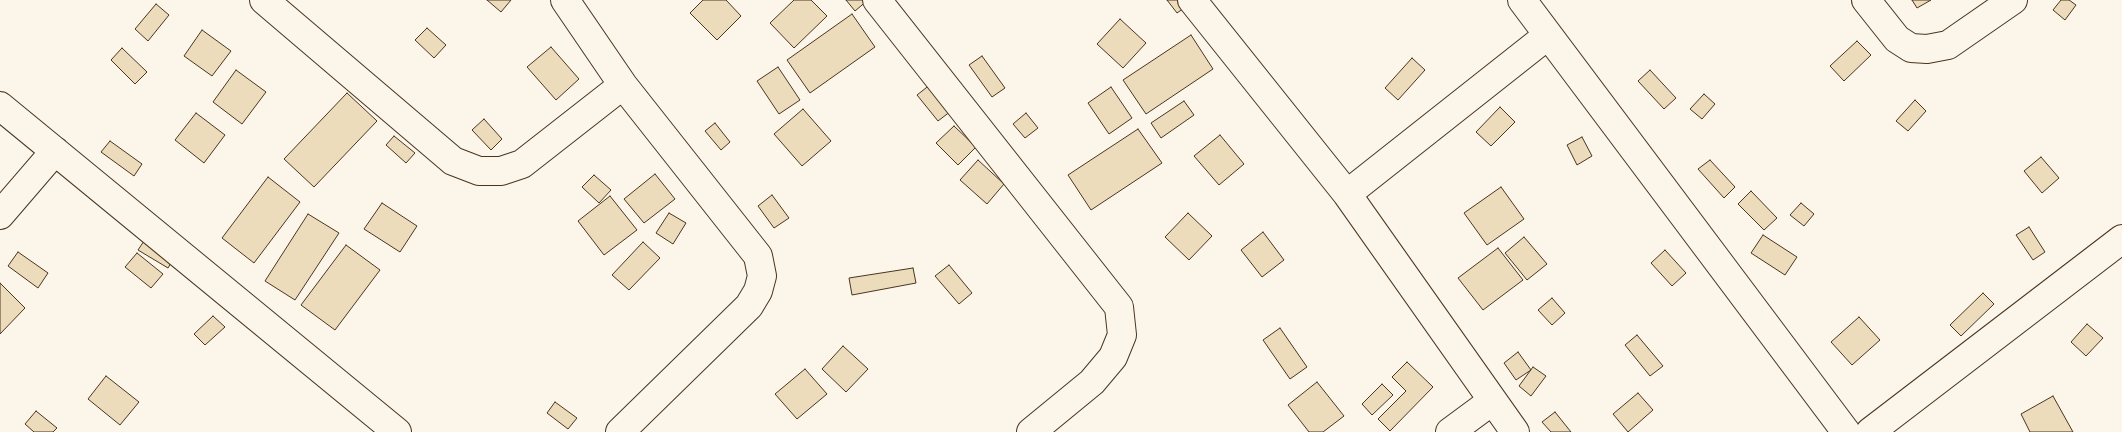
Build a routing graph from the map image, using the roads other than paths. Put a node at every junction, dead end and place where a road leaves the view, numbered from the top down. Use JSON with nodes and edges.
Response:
{"nodes":[{"id":1,"x":264,"y":0,"type":"edge"},
{"id":2,"x":565,"y":0,"type":"edge"},
{"id":3,"x":877,"y":0,"type":"edge"},
{"id":4,"x":1192,"y":0,"type":"edge"},
{"id":5,"x":1522,"y":0,"type":"edge"},
{"id":6,"x":1866,"y":0,"type":"edge"},
{"id":7,"x":2013,"y":0,"type":"edge"},
{"id":8,"x":1547,"y":36,"type":"junction"},
{"id":9,"x":623,"y":85,"type":"junction"},
{"id":10,"x":0,"y":106,"type":"edge"},
{"id":11,"x":55,"y":151,"type":"junction"},
{"id":12,"x":1347,"y":194,"type":"junction"},
{"id":13,"x":0,"y":215,"type":"edge"},
{"id":14,"x":2122,"y":238,"type":"edge"},
{"id":15,"x":1492,"y":401,"type":"junction"},
{"id":16,"x":397,"y":432,"type":"edge"},
{"id":17,"x":620,"y":432,"type":"edge"},
{"id":18,"x":1031,"y":432,"type":"edge"},
{"id":19,"x":1450,"y":432,"type":"edge"},
{"id":20,"x":1515,"y":432,"type":"edge"},
{"id":21,"x":1846,"y":432,"type":"edge"},
{"id":22,"x":1870,"y":432,"type":"edge"}],
"edges":[{"from":1,"to":9,"type":"street"},
{"from":2,"to":9,"type":"street"},
{"from":3,"to":18,"type":"street"},
{"from":4,"to":12,"type":"street"},
{"from":5,"to":8,"type":"street"},
{"from":6,"to":7,"type":"street"},
{"from":8,"to":12,"type":"street"},
{"from":8,"to":21,"type":"street"},
{"from":9,"to":17,"type":"street"},
{"from":10,"to":11,"type":"street"},
{"from":11,"to":13,"type":"street"},
{"from":11,"to":16,"type":"street"},
{"from":12,"to":15,"type":"street"},
{"from":14,"to":22,"type":"street"},
{"from":15,"to":19,"type":"street"},
{"from":15,"to":20,"type":"street"}]}
